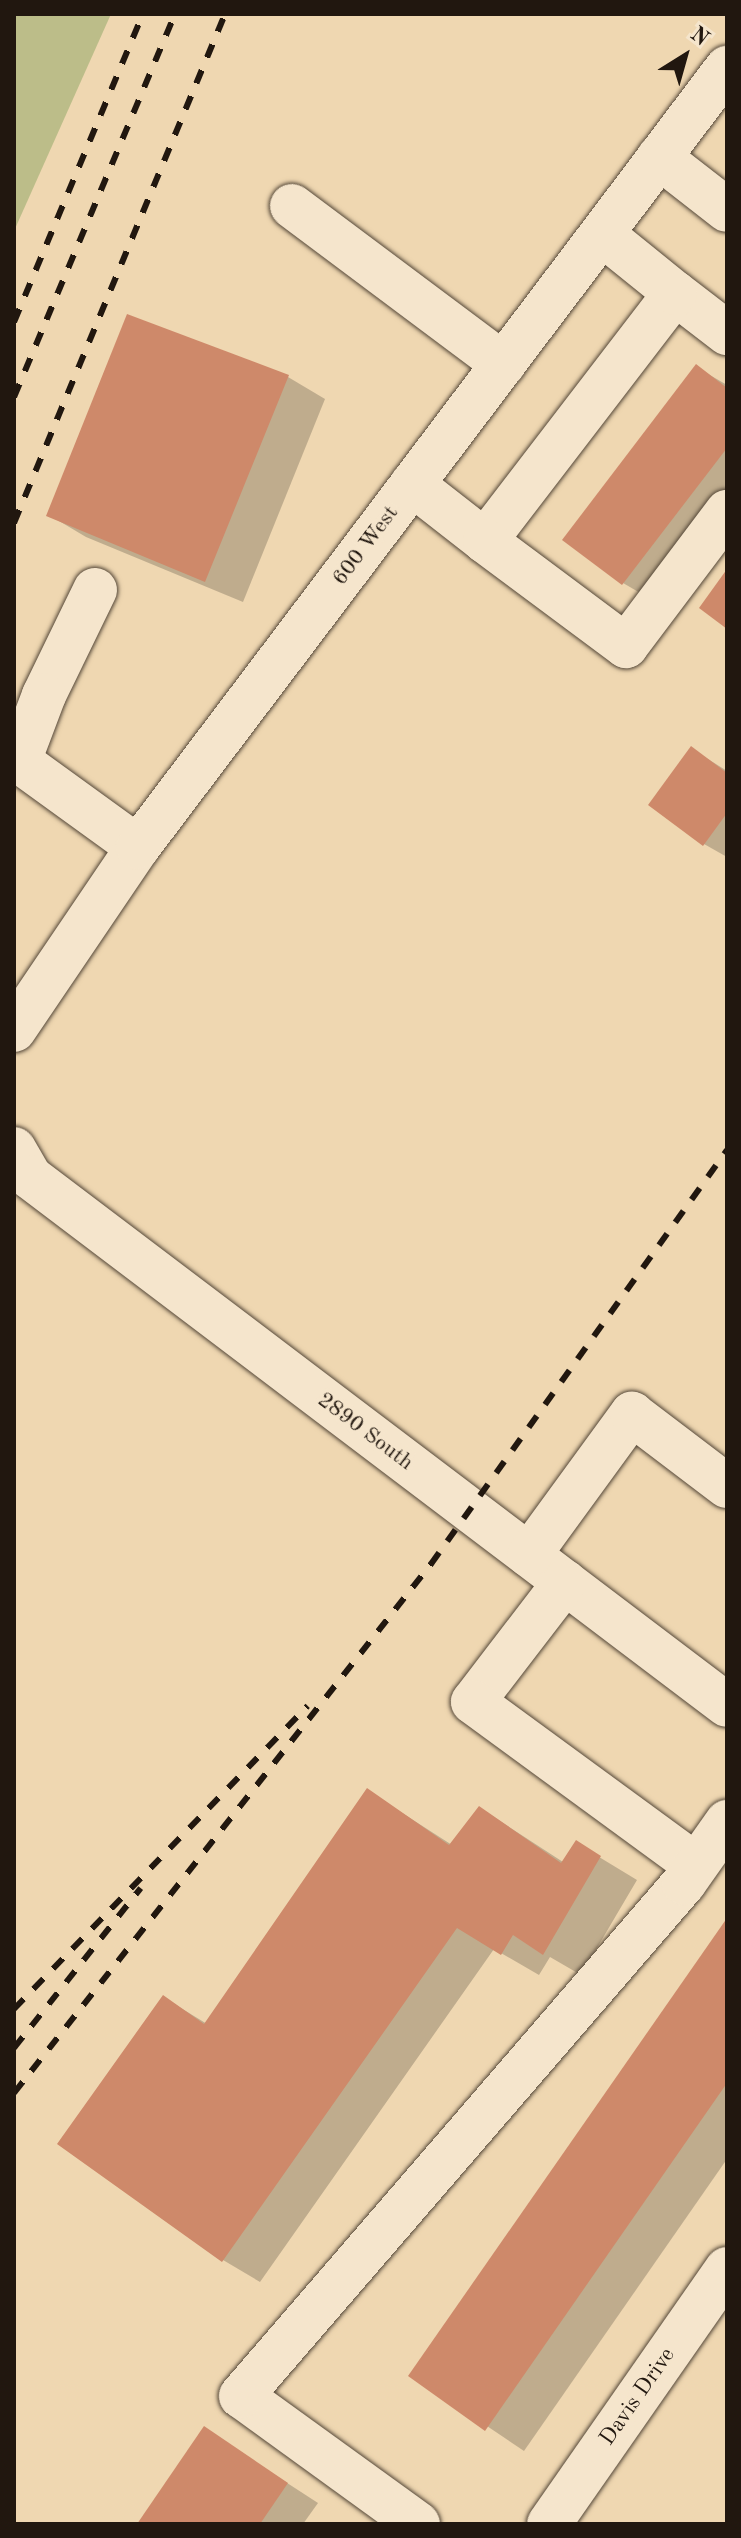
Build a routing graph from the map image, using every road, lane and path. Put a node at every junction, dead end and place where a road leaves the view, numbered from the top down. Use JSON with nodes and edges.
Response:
{"nodes":[{"id":1,"x":727,"y":68,"type":"edge"},
{"id":2,"x":659,"y":157,"type":"junction"},
{"id":3,"x":292,"y":206,"type":"dead end"},
{"id":4,"x":727,"y":210,"type":"edge"},
{"id":5,"x":602,"y":234,"type":"junction"},
{"id":6,"x":675,"y":293,"type":"junction"},
{"id":7,"x":727,"y":333,"type":"edge"},
{"id":8,"x":503,"y":364,"type":"junction"},
{"id":9,"x":412,"y":484,"type":"junction"},
{"id":10,"x":727,"y":512,"type":"edge"},
{"id":11,"x":485,"y":541,"type":"junction"},
{"id":12,"x":95,"y":590,"type":"dead end"},
{"id":13,"x":138,"y":847,"type":"junction"},
{"id":14,"x":14,"y":1030,"type":"edge"},
{"id":15,"x":19,"y":1174,"type":"edge"},
{"id":16,"x":727,"y":1486,"type":"edge"},
{"id":17,"x":529,"y":1555,"type":"junction"},
{"id":18,"x":565,"y":1582,"type":"junction"},
{"id":19,"x":727,"y":1705,"type":"edge"},
{"id":20,"x":727,"y":1822,"type":"edge"},
{"id":21,"x":696,"y":1865,"type":"junction"},
{"id":22,"x":727,"y":2269,"type":"edge"},
{"id":23,"x":418,"y":2524,"type":"edge"},
{"id":24,"x":549,"y":2524,"type":"edge"}],
"edges":[{"from":1,"to":2,"type":"street","name":"600 West"},
{"from":2,"to":4,"type":"street"},
{"from":2,"to":5,"type":"street","name":"600 West"},
{"from":3,"to":8,"type":"street"},
{"from":5,"to":6,"type":"street"},
{"from":5,"to":8,"type":"street","name":"600 West"},
{"from":6,"to":7,"type":"street"},
{"from":6,"to":11,"type":"street"},
{"from":8,"to":9,"type":"street","name":"600 West"},
{"from":9,"to":11,"type":"street"},
{"from":9,"to":13,"type":"street","name":"600 West"},
{"from":10,"to":11,"type":"street"},
{"from":12,"to":13,"type":"street"},
{"from":13,"to":14,"type":"street","name":"600 West"},
{"from":15,"to":17,"type":"street","name":"2890 South"},
{"from":16,"to":17,"type":"street"},
{"from":17,"to":18,"type":"street","name":"2890 South"},
{"from":18,"to":19,"type":"street","name":"2890 South"},
{"from":18,"to":21,"type":"street"},
{"from":20,"to":21,"type":"street"},
{"from":21,"to":23,"type":"street"},
{"from":22,"to":24,"type":"street","name":"Davis Drive"}]}
